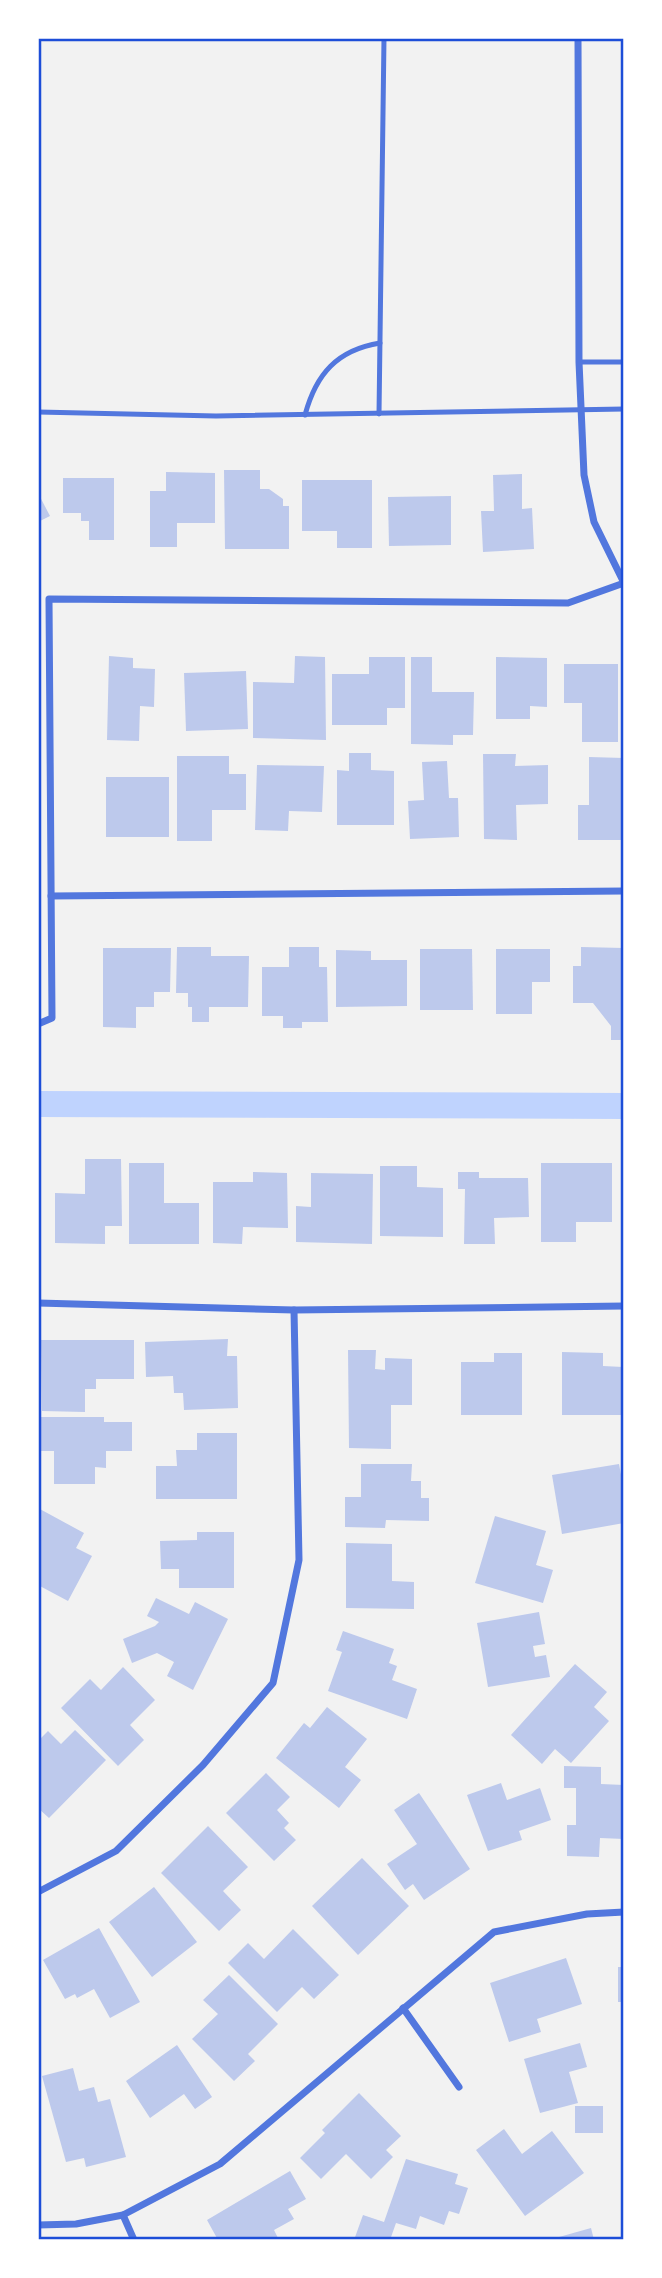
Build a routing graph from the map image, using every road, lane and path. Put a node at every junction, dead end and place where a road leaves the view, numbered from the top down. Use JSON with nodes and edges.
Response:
{"nodes":[{"id":1,"x":384,"y":38,"type":"edge"},
{"id":2,"x":578,"y":38,"type":"edge"},
{"id":3,"x":380,"y":343,"type":"junction"},
{"id":4,"x":579,"y":362,"type":"junction"},
{"id":5,"x":624,"y":362,"type":"edge"},
{"id":6,"x":624,"y":410,"type":"edge"},
{"id":7,"x":582,"y":411,"type":"junction"},
{"id":8,"x":38,"y":412,"type":"edge"},
{"id":9,"x":379,"y":414,"type":"junction"},
{"id":10,"x":305,"y":415,"type":"junction"},
{"id":11,"x":624,"y":583,"type":"edge"},
{"id":12,"x":624,"y":891,"type":"edge"},
{"id":13,"x":51,"y":896,"type":"junction"},
{"id":14,"x":38,"y":1024,"type":"edge"},
{"id":15,"x":38,"y":1303,"type":"edge"},
{"id":16,"x":624,"y":1306,"type":"edge"},
{"id":17,"x":294,"y":1310,"type":"junction"},
{"id":18,"x":38,"y":1892,"type":"edge"},
{"id":19,"x":624,"y":1912,"type":"edge"},
{"id":20,"x":403,"y":2008,"type":"junction"},
{"id":21,"x":459,"y":2087,"type":"dead end"},
{"id":22,"x":123,"y":2215,"type":"junction"},
{"id":23,"x":38,"y":2225,"type":"edge"},
{"id":24,"x":134,"y":2239,"type":"edge"}],
"edges":[{"from":1,"to":3,"type":"lane"},
{"from":2,"to":4,"type":"street"},
{"from":3,"to":9,"type":"lane"},
{"from":3,"to":10,"type":"lane"},
{"from":4,"to":5,"type":"lane"},
{"from":4,"to":7,"type":"street"},
{"from":6,"to":7,"type":"lane"},
{"from":7,"to":9,"type":"lane"},
{"from":7,"to":11,"type":"street"},
{"from":8,"to":10,"type":"lane"},
{"from":9,"to":10,"type":"lane"},
{"from":11,"to":13,"type":"street"},
{"from":12,"to":13,"type":"street"},
{"from":13,"to":14,"type":"street"},
{"from":15,"to":17,"type":"street"},
{"from":16,"to":17,"type":"street"},
{"from":17,"to":18,"type":"street"},
{"from":19,"to":20,"type":"street"},
{"from":20,"to":21,"type":"street"},
{"from":20,"to":22,"type":"street"},
{"from":22,"to":23,"type":"street"},
{"from":22,"to":24,"type":"street"}]}
